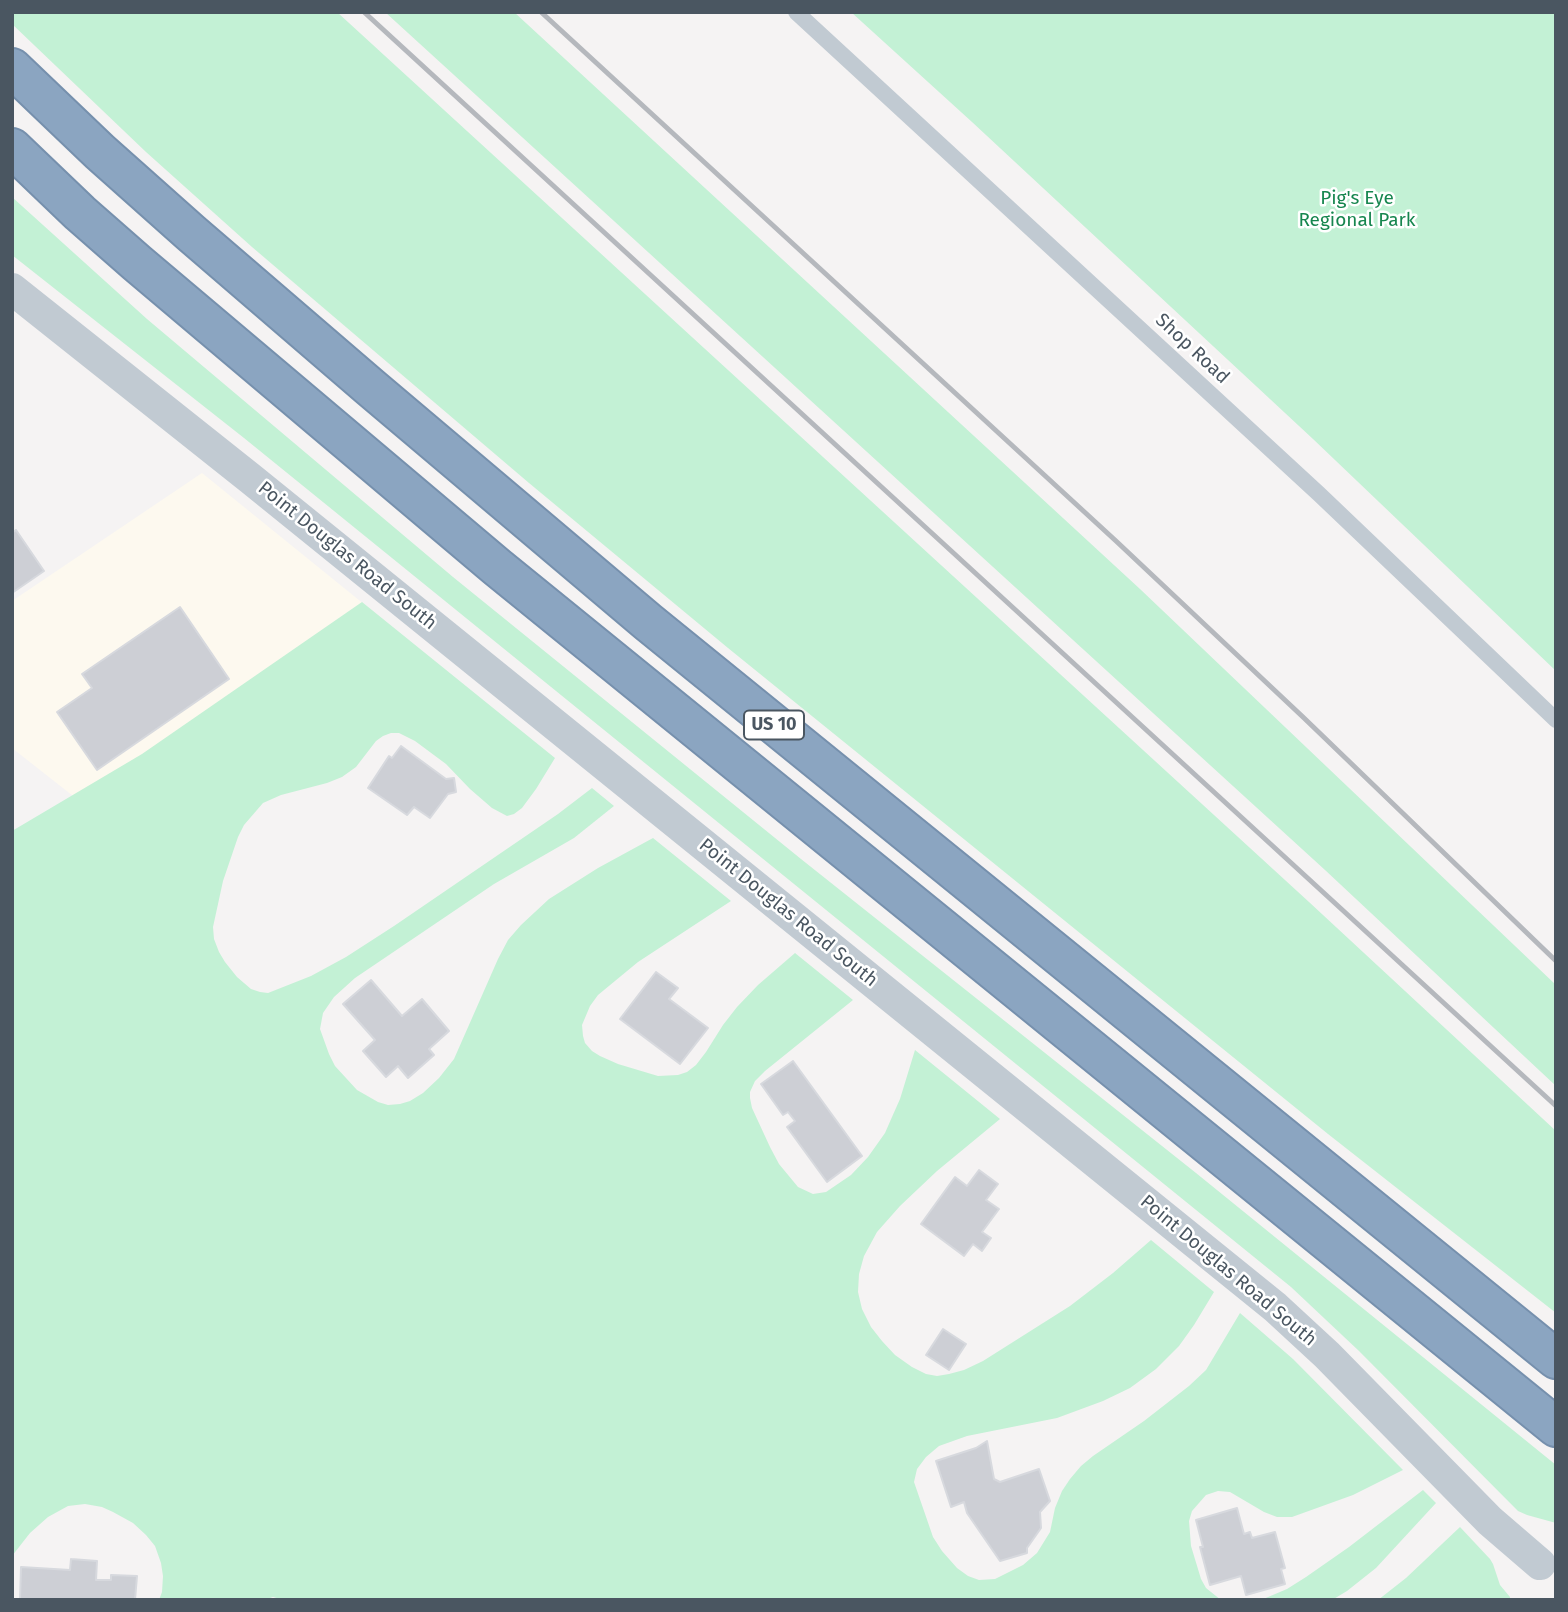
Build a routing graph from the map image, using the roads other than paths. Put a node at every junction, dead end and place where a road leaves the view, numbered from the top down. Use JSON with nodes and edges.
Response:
{"nodes":[{"id":1,"x":796,"y":12,"type":"edge"},
{"id":2,"x":12,"y":68,"type":"edge"},
{"id":3,"x":12,"y":150,"type":"edge"},
{"id":4,"x":12,"y":289,"type":"edge"},
{"id":5,"x":1556,"y":720,"type":"edge"},
{"id":6,"x":1556,"y":1359,"type":"edge"},
{"id":7,"x":1556,"y":1427,"type":"edge"},
{"id":8,"x":1540,"y":1564,"type":"dead end"}],
"edges":[{"from":1,"to":5,"type":"lane","name":"Shop Road"},
{"from":2,"to":6,"type":"highway","number":"US 10"},
{"from":3,"to":7,"type":"highway","number":"US 10"},
{"from":4,"to":8,"type":"street","name":"Point Douglas Road South"}]}
